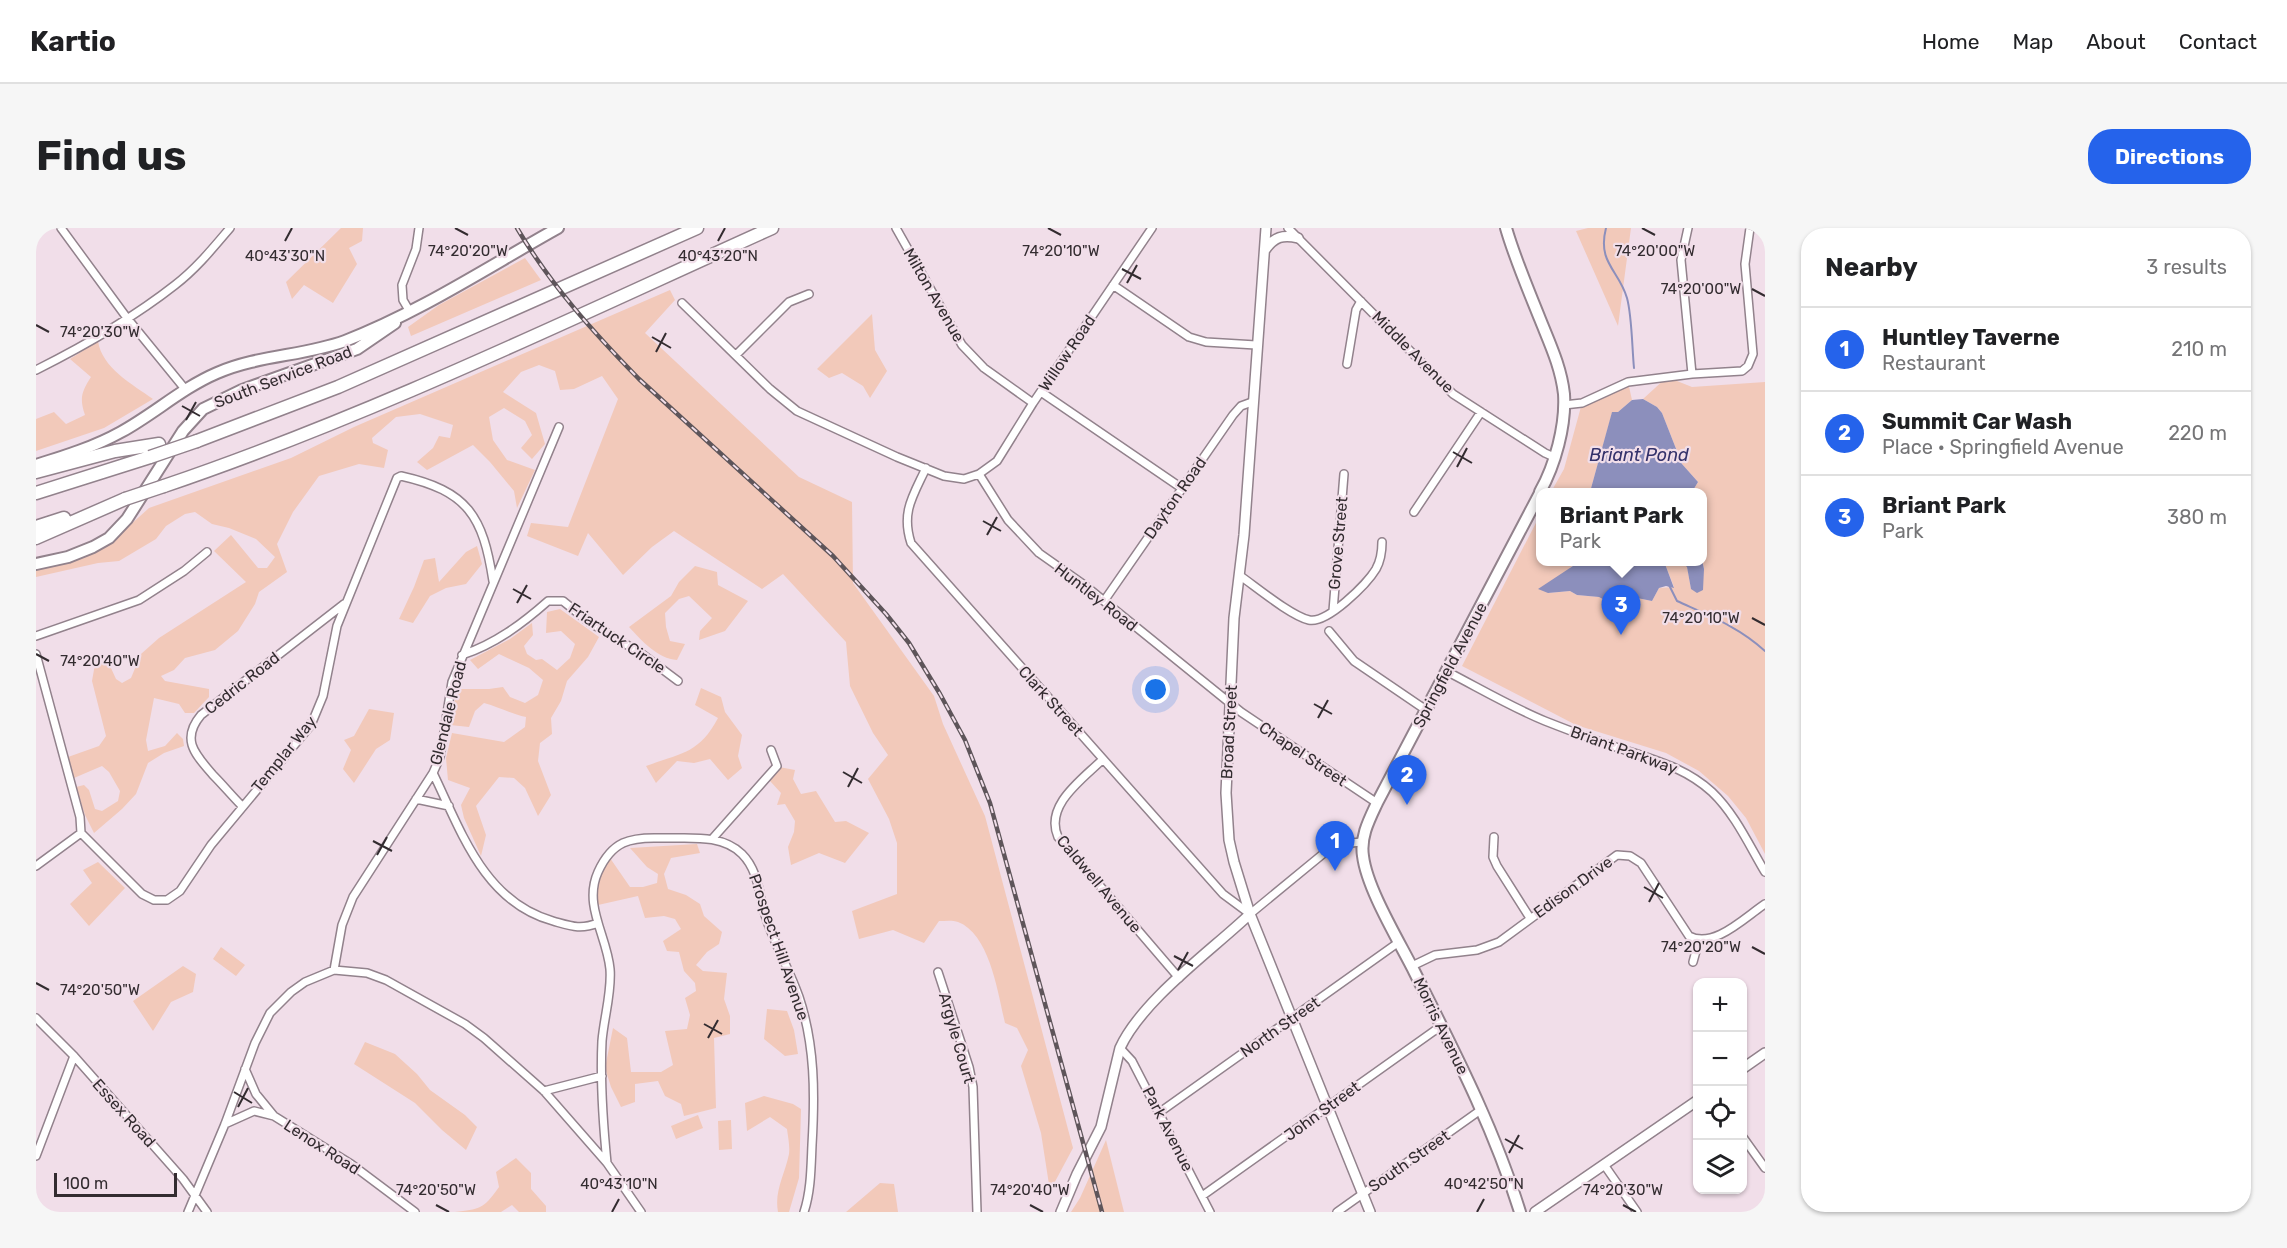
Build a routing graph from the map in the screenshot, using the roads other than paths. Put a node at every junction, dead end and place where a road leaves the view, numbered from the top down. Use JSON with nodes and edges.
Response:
{"nodes":[{"id":1,"x":61,"y":228,"type":"edge"},
{"id":2,"x":230,"y":228,"type":"edge"},
{"id":3,"x":419,"y":228,"type":"edge"},
{"id":4,"x":558,"y":228,"type":"edge"},
{"id":5,"x":689,"y":228,"type":"edge"},
{"id":6,"x":697,"y":228,"type":"edge"},
{"id":7,"x":772,"y":228,"type":"edge"},
{"id":8,"x":896,"y":228,"type":"edge"},
{"id":9,"x":1152,"y":228,"type":"edge"},
{"id":10,"x":1266,"y":228,"type":"edge"},
{"id":11,"x":1288,"y":228,"type":"edge"},
{"id":12,"x":1506,"y":228,"type":"edge"},
{"id":13,"x":1688,"y":228,"type":"edge"},
{"id":14,"x":1750,"y":228,"type":"edge"},
{"id":15,"x":1298,"y":238,"type":"junction"},
{"id":16,"x":1264,"y":252,"type":"junction"},
{"id":17,"x":634,"y":256,"type":"junction"},
{"id":18,"x":1113,"y":285,"type":"junction"},
{"id":19,"x":809,"y":294,"type":"dead end"},
{"id":20,"x":1361,"y":301,"type":"junction"},
{"id":21,"x":682,"y":303,"type":"dead end"},
{"id":22,"x":410,"y":312,"type":"junction"},
{"id":23,"x":127,"y":318,"type":"junction"},
{"id":24,"x":1256,"y":345,"type":"junction"},
{"id":25,"x":736,"y":355,"type":"junction"},
{"id":26,"x":1347,"y":364,"type":"dead end"},
{"id":27,"x":36,"y":370,"type":"edge"},
{"id":28,"x":1692,"y":374,"type":"junction"},
{"id":29,"x":184,"y":389,"type":"junction"},
{"id":30,"x":1041,"y":392,"type":"junction"},
{"id":31,"x":1252,"y":402,"type":"junction"},
{"id":32,"x":1033,"y":403,"type":"junction"},
{"id":33,"x":1564,"y":405,"type":"junction"},
{"id":34,"x":1480,"y":412,"type":"junction"},
{"id":35,"x":559,"y":427,"type":"dead end"},
{"id":36,"x":197,"y":441,"type":"junction"},
{"id":37,"x":1554,"y":457,"type":"junction"},
{"id":38,"x":36,"y":465,"type":"edge"},
{"id":39,"x":926,"y":468,"type":"junction"},
{"id":40,"x":36,"y":472,"type":"edge"},
{"id":41,"x":979,"y":474,"type":"junction"},
{"id":42,"x":1344,"y":474,"type":"dead end"},
{"id":43,"x":1542,"y":488,"type":"edge"},
{"id":44,"x":1183,"y":489,"type":"junction"},
{"id":45,"x":36,"y":493,"type":"edge"},
{"id":46,"x":125,"y":499,"type":"junction"},
{"id":47,"x":1536,"y":501,"type":"edge"},
{"id":48,"x":1414,"y":512,"type":"dead end"},
{"id":49,"x":36,"y":527,"type":"edge"},
{"id":50,"x":36,"y":538,"type":"edge"},
{"id":51,"x":1382,"y":542,"type":"dead end"},
{"id":52,"x":207,"y":552,"type":"dead end"},
{"id":53,"x":36,"y":564,"type":"edge"},
{"id":54,"x":1239,"y":575,"type":"junction"},
{"id":55,"x":493,"y":581,"type":"junction"},
{"id":56,"x":1104,"y":601,"type":"junction"},
{"id":57,"x":344,"y":604,"type":"junction"},
{"id":58,"x":1333,"y":611,"type":"junction"},
{"id":59,"x":1329,"y":631,"type":"dead end"},
{"id":60,"x":36,"y":636,"type":"edge"},
{"id":61,"x":36,"y":654,"type":"edge"},
{"id":62,"x":462,"y":655,"type":"junction"},
{"id":63,"x":1446,"y":671,"type":"junction"},
{"id":64,"x":678,"y":681,"type":"dead end"},
{"id":65,"x":1230,"y":704,"type":"junction"},
{"id":66,"x":1426,"y":710,"type":"junction"},
{"id":67,"x":771,"y":750,"type":"dead end"},
{"id":68,"x":1103,"y":759,"type":"junction"},
{"id":69,"x":433,"y":773,"type":"junction"},
{"id":70,"x":416,"y":799,"type":"junction"},
{"id":71,"x":1377,"y":803,"type":"junction"},
{"id":72,"x":242,"y":806,"type":"junction"},
{"id":73,"x":449,"y":806,"type":"junction"},
{"id":74,"x":81,"y":833,"type":"junction"},
{"id":75,"x":1494,"y":837,"type":"dead end"},
{"id":76,"x":712,"y":838,"type":"junction"},
{"id":77,"x":1362,"y":842,"type":"junction"},
{"id":78,"x":36,"y":867,"type":"edge"},
{"id":79,"x":1765,"y":872,"type":"edge"},
{"id":80,"x":1765,"y":904,"type":"edge"},
{"id":81,"x":1250,"y":914,"type":"junction"},
{"id":82,"x":1530,"y":918,"type":"junction"},
{"id":83,"x":598,"y":923,"type":"junction"},
{"id":84,"x":1699,"y":940,"type":"junction"},
{"id":85,"x":1399,"y":942,"type":"junction"},
{"id":86,"x":1692,"y":962,"type":"dead end"},
{"id":87,"x":1412,"y":966,"type":"junction"},
{"id":88,"x":334,"y":970,"type":"junction"},
{"id":89,"x":938,"y":972,"type":"dead end"},
{"id":90,"x":1179,"y":978,"type":"junction"},
{"id":91,"x":36,"y":1018,"type":"edge"},
{"id":92,"x":1293,"y":1018,"type":"junction"},
{"id":93,"x":1442,"y":1027,"type":"junction"},
{"id":94,"x":1120,"y":1048,"type":"junction"},
{"id":95,"x":1765,"y":1053,"type":"edge"},
{"id":96,"x":74,"y":1056,"type":"junction"},
{"id":97,"x":1747,"y":1066,"type":"edge"},
{"id":98,"x":245,"y":1068,"type":"junction"},
{"id":99,"x":602,"y":1076,"type":"junction"},
{"id":100,"x":544,"y":1091,"type":"junction"},
{"id":101,"x":1693,"y":1104,"type":"edge"},
{"id":102,"x":1329,"y":1106,"type":"junction"},
{"id":103,"x":1482,"y":1109,"type":"junction"},
{"id":104,"x":1160,"y":1112,"type":"junction"},
{"id":105,"x":274,"y":1116,"type":"junction"},
{"id":106,"x":225,"y":1125,"type":"junction"},
{"id":107,"x":1746,"y":1140,"type":"edge"},
{"id":108,"x":36,"y":1156,"type":"edge"},
{"id":109,"x":607,"y":1163,"type":"junction"},
{"id":110,"x":1605,"y":1166,"type":"junction"},
{"id":111,"x":1765,"y":1168,"type":"edge"},
{"id":112,"x":195,"y":1194,"type":"junction"},
{"id":113,"x":1363,"y":1194,"type":"junction"},
{"id":114,"x":1202,"y":1196,"type":"junction"},
{"id":115,"x":188,"y":1212,"type":"edge"},
{"id":116,"x":207,"y":1212,"type":"edge"},
{"id":117,"x":415,"y":1212,"type":"edge"},
{"id":118,"x":641,"y":1212,"type":"edge"},
{"id":119,"x":804,"y":1212,"type":"edge"},
{"id":120,"x":977,"y":1212,"type":"edge"},
{"id":121,"x":1061,"y":1212,"type":"edge"},
{"id":122,"x":1210,"y":1212,"type":"edge"},
{"id":123,"x":1337,"y":1212,"type":"edge"},
{"id":124,"x":1370,"y":1212,"type":"edge"},
{"id":125,"x":1520,"y":1212,"type":"edge"},
{"id":126,"x":1535,"y":1212,"type":"edge"},
{"id":127,"x":1637,"y":1212,"type":"edge"}],
"edges":[{"from":1,"to":23,"type":"street"},
{"from":2,"to":23,"type":"street"},
{"from":3,"to":22,"type":"street"},
{"from":4,"to":22,"type":"main road"},
{"from":5,"to":17,"type":"highway"},
{"from":6,"to":17,"type":"highway"},
{"from":7,"to":46,"type":"highway","bridge":true},
{"from":8,"to":32,"type":"street","name":"Milton Avenue"},
{"from":9,"to":18,"type":"street","name":"Willow Road"},
{"from":10,"to":16,"type":"main road","name":"Broad Street"},
{"from":11,"to":15,"type":"street","name":"Middle Avenue"},
{"from":12,"to":33,"type":"main road","name":"Springfield Avenue"},
{"from":13,"to":28,"type":"street"},
{"from":14,"to":28,"type":"street"},
{"from":15,"to":16,"type":"main road"},
{"from":15,"to":20,"type":"street","name":"Middle Avenue"},
{"from":16,"to":24,"type":"main road","name":"Broad Street"},
{"from":17,"to":36,"type":"highway"},
{"from":18,"to":24,"type":"street"},
{"from":18,"to":30,"type":"street","name":"Willow Road"},
{"from":19,"to":25,"type":"street"},
{"from":20,"to":26,"type":"street"},
{"from":20,"to":34,"type":"street","name":"Middle Avenue"},
{"from":21,"to":25,"type":"street"},
{"from":22,"to":29,"type":"main road"},
{"from":22,"to":53,"type":"main road","name":"South Service Road"},
{"from":23,"to":27,"type":"street"},
{"from":23,"to":29,"type":"street"},
{"from":24,"to":31,"type":"main road","name":"Broad Street"},
{"from":25,"to":39,"type":"street"},
{"from":28,"to":33,"type":"street"},
{"from":29,"to":38,"type":"main road"},
{"from":30,"to":32,"type":"street","name":"Willow Road"},
{"from":30,"to":44,"type":"street"},
{"from":31,"to":44,"type":"street","name":"Dayton Road"},
{"from":31,"to":54,"type":"main road","name":"Broad Street"},
{"from":32,"to":41,"type":"street","name":"Willow Road"},
{"from":33,"to":37,"type":"main road","name":"Springfield Avenue"},
{"from":34,"to":37,"type":"street","name":"Middle Avenue"},
{"from":34,"to":48,"type":"street"},
{"from":35,"to":55,"type":"street","name":"Glendale Road"},
{"from":36,"to":40,"type":"highway","bridge":true},
{"from":36,"to":45,"type":"highway","bridge":true},
{"from":37,"to":43,"type":"main road","name":"Springfield Avenue"},
{"from":39,"to":41,"type":"street"},
{"from":39,"to":68,"type":"street","name":"Clark Street"},
{"from":41,"to":56,"type":"street","name":"Huntley Road"},
{"from":42,"to":58,"type":"street","name":"Grove Street"},
{"from":44,"to":56,"type":"street","name":"Dayton Road"},
{"from":46,"to":49,"type":"highway"},
{"from":46,"to":50,"type":"highway"},
{"from":47,"to":63,"type":"main road","name":"Springfield Avenue"},
{"from":51,"to":58,"type":"street"},
{"from":52,"to":60,"type":"street"},
{"from":54,"to":58,"type":"street"},
{"from":54,"to":65,"type":"main road","name":"Broad Street"},
{"from":55,"to":57,"type":"street","name":"Templar Way"},
{"from":55,"to":62,"type":"street","name":"Glendale Road"},
{"from":56,"to":65,"type":"street","name":"Huntley Road"},
{"from":57,"to":72,"type":"street","name":"Templar Way"},
{"from":57,"to":72,"type":"street","name":"Cedric Road"},
{"from":59,"to":66,"type":"street"},
{"from":61,"to":74,"type":"street"},
{"from":62,"to":64,"type":"street","name":"Friartuck Circle"},
{"from":62,"to":69,"type":"street","name":"Glendale Road"},
{"from":63,"to":66,"type":"main road","name":"Springfield Avenue"},
{"from":63,"to":79,"type":"street","name":"Briant Parkway"},
{"from":65,"to":71,"type":"street","name":"Chapel Street"},
{"from":65,"to":81,"type":"main road","name":"Broad Street"},
{"from":66,"to":71,"type":"main road","name":"Springfield Avenue"},
{"from":67,"to":76,"type":"street"},
{"from":68,"to":81,"type":"street","name":"Clark Street"},
{"from":68,"to":90,"type":"street","name":"Caldwell Avenue"},
{"from":69,"to":70,"type":"street"},
{"from":69,"to":73,"type":"street","name":"Glendale Road"},
{"from":70,"to":73,"type":"street"},
{"from":70,"to":88,"type":"street"},
{"from":71,"to":77,"type":"main road","name":"Springfield Avenue"},
{"from":72,"to":74,"type":"street","name":"Templar Way"},
{"from":73,"to":83,"type":"street","name":"Glendale Road"},
{"from":74,"to":78,"type":"street"},
{"from":75,"to":82,"type":"street"},
{"from":76,"to":83,"type":"street","name":"Prospect Hill Avenue"},
{"from":76,"to":119,"type":"street","name":"Prospect Hill Avenue"},
{"from":77,"to":81,"type":"street"},
{"from":77,"to":85,"type":"main road","name":"Morris Avenue"},
{"from":80,"to":84,"type":"street"},
{"from":81,"to":90,"type":"main road"},
{"from":81,"to":92,"type":"main road","name":"Broad Street"},
{"from":82,"to":84,"type":"street","name":"Edison Drive"},
{"from":82,"to":87,"type":"street","name":"Edison Drive"},
{"from":83,"to":99,"type":"street","name":"Prospect Hill Avenue"},
{"from":84,"to":86,"type":"street"},
{"from":85,"to":87,"type":"main road","name":"Morris Avenue"},
{"from":85,"to":92,"type":"street","name":"North Street"},
{"from":87,"to":93,"type":"main road","name":"Morris Avenue"},
{"from":88,"to":98,"type":"street"},
{"from":88,"to":100,"type":"street"},
{"from":89,"to":120,"type":"street","name":"Argyle Court"},
{"from":90,"to":94,"type":"main road"},
{"from":91,"to":96,"type":"street","name":"Essex Road"},
{"from":92,"to":102,"type":"main road","name":"Broad Street"},
{"from":92,"to":104,"type":"street","name":"North Street"},
{"from":93,"to":102,"type":"street","name":"John Street"},
{"from":93,"to":103,"type":"main road","name":"Morris Avenue"},
{"from":94,"to":104,"type":"street","name":"Park Avenue"},
{"from":94,"to":121,"type":"main road"},
{"from":95,"to":97,"type":"main road"},
{"from":96,"to":108,"type":"street"},
{"from":96,"to":112,"type":"street","name":"Essex Road"},
{"from":98,"to":105,"type":"street","name":"Lenox Road"},
{"from":98,"to":106,"type":"street"},
{"from":99,"to":100,"type":"street"},
{"from":99,"to":109,"type":"street","name":"Prospect Hill Avenue"},
{"from":100,"to":109,"type":"street"},
{"from":101,"to":110,"type":"main road"},
{"from":102,"to":113,"type":"main road","name":"Broad Street"},
{"from":102,"to":114,"type":"street","name":"John Street"},
{"from":103,"to":113,"type":"street","name":"South Street"},
{"from":103,"to":125,"type":"main road","name":"Morris Avenue"},
{"from":104,"to":114,"type":"street","name":"Park Avenue"},
{"from":105,"to":106,"type":"street"},
{"from":105,"to":117,"type":"street","name":"Lenox Road"},
{"from":106,"to":112,"type":"street"},
{"from":107,"to":111,"type":"street"},
{"from":109,"to":118,"type":"street"},
{"from":110,"to":126,"type":"main road"},
{"from":110,"to":127,"type":"street"},
{"from":112,"to":115,"type":"street"},
{"from":112,"to":116,"type":"street","name":"Essex Road"},
{"from":113,"to":123,"type":"street","name":"South Street"},
{"from":113,"to":124,"type":"main road","name":"Broad Street"},
{"from":114,"to":122,"type":"street","name":"Park Avenue"}]}
